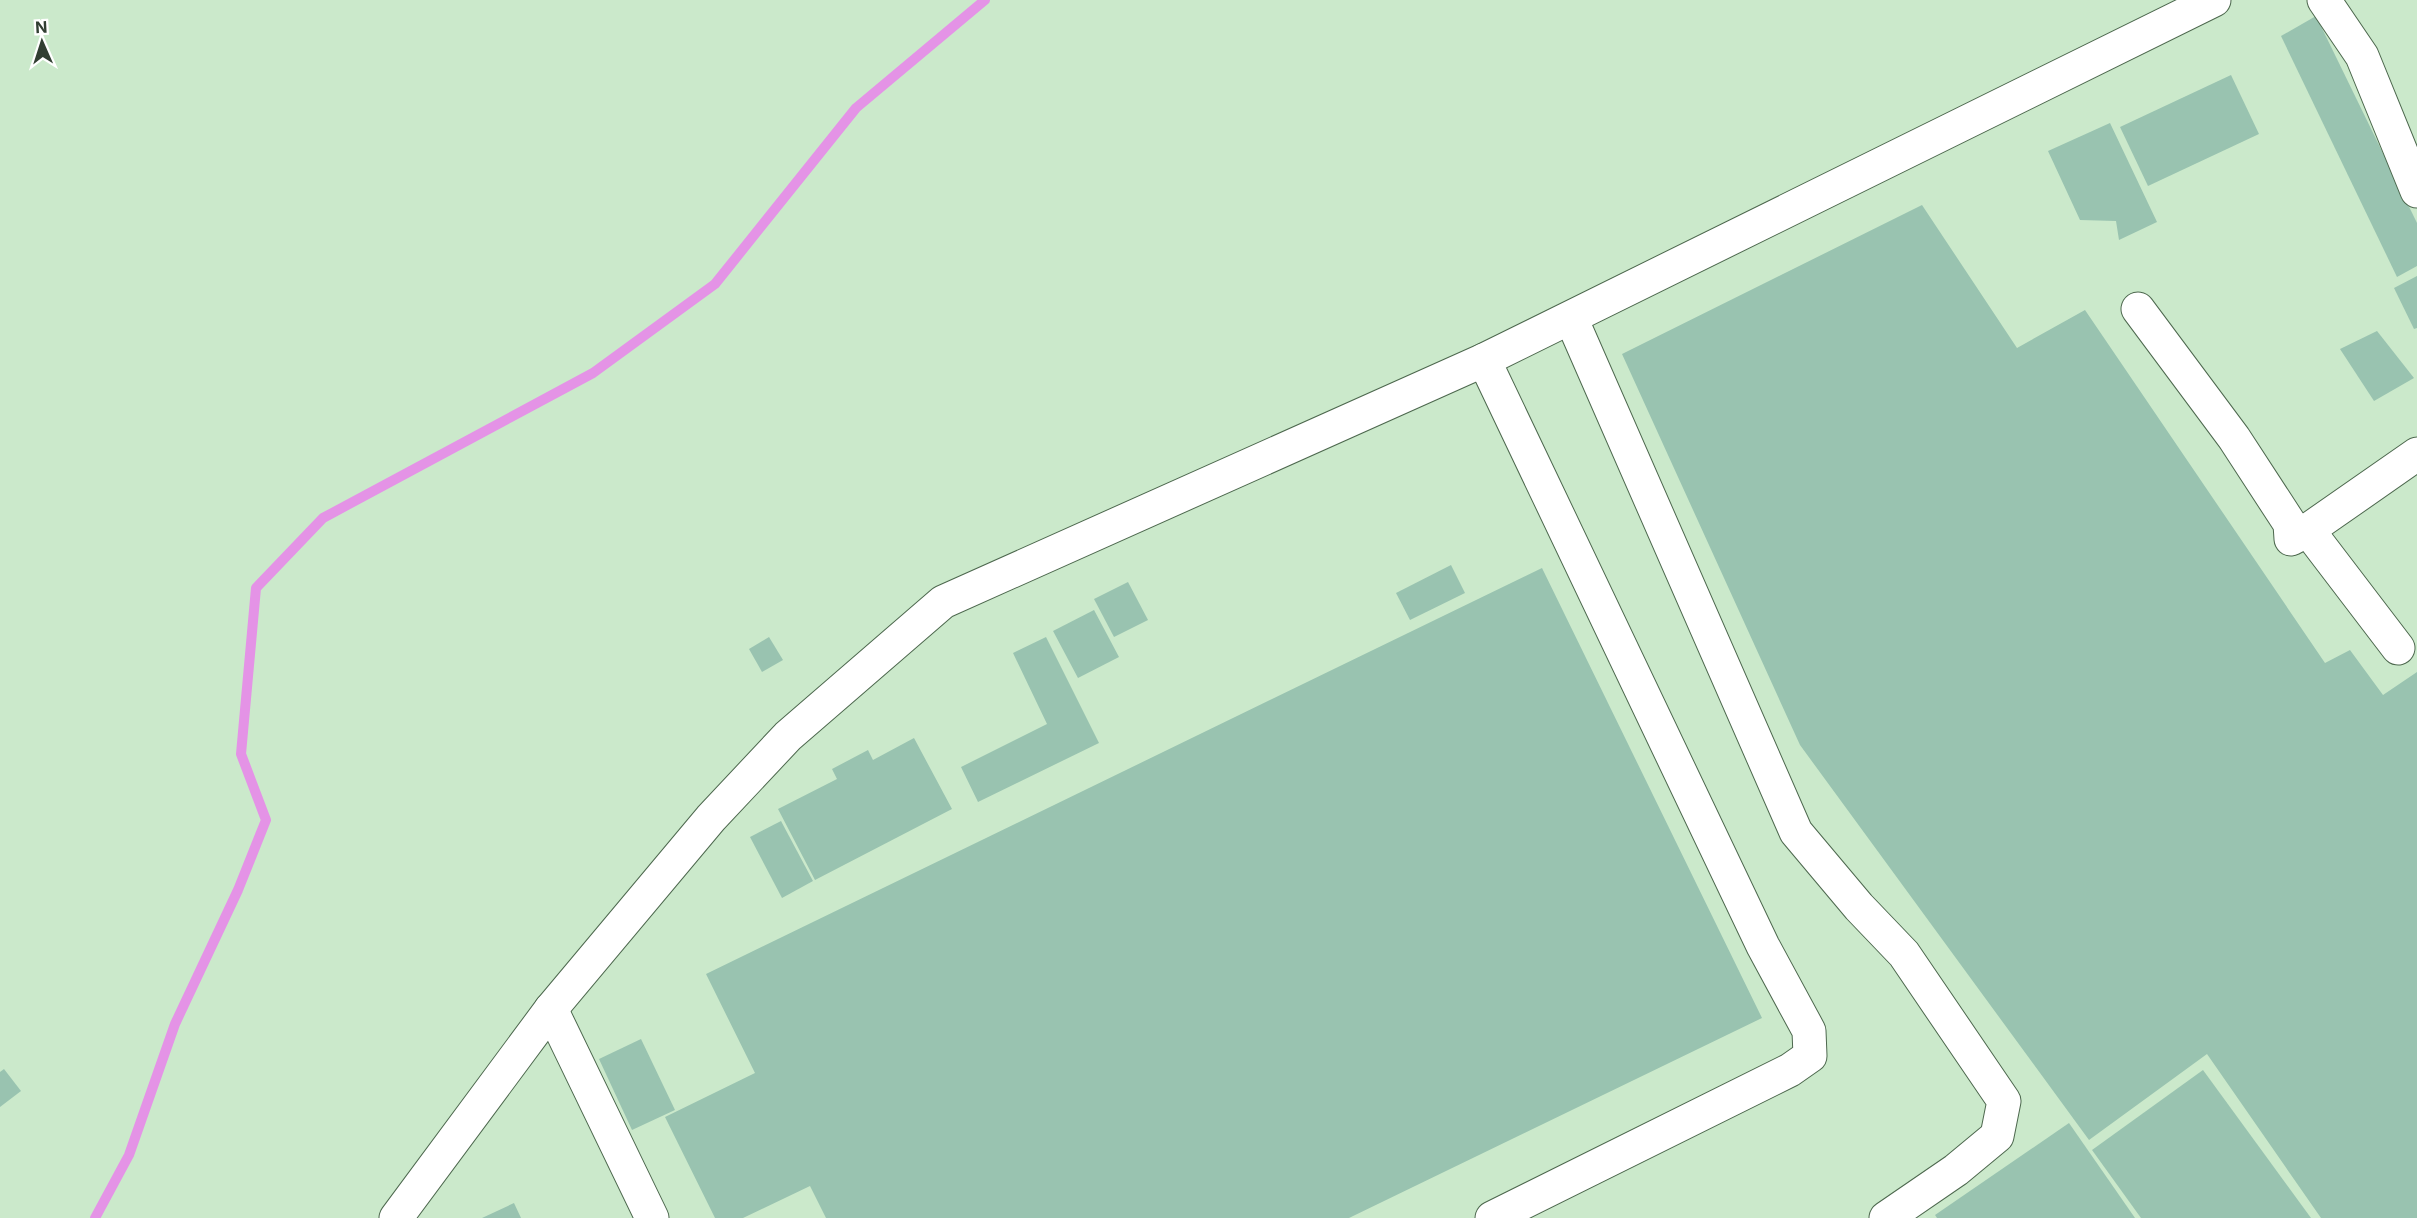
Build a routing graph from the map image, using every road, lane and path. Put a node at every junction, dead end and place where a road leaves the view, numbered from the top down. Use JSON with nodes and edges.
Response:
{"nodes":[{"id":1,"x":2214,"y":0,"type":"edge"},
{"id":2,"x":2324,"y":0,"type":"edge"},
{"id":3,"x":2417,"y":190,"type":"edge"},
{"id":4,"x":2138,"y":309,"type":"dead end"},
{"id":5,"x":1571,"y":318,"type":"junction"},
{"id":6,"x":1484,"y":360,"type":"junction"},
{"id":7,"x":2417,"y":454,"type":"edge"},
{"id":8,"x":2308,"y":530,"type":"junction"},
{"id":9,"x":2398,"y":648,"type":"dead end"},
{"id":10,"x":551,"y":1009,"type":"junction"},
{"id":11,"x":396,"y":1218,"type":"edge"},
{"id":12,"x":652,"y":1218,"type":"edge"},
{"id":13,"x":1492,"y":1218,"type":"edge"},
{"id":14,"x":1886,"y":1218,"type":"edge"}],
"edges":[{"from":1,"to":5,"type":"lane"},
{"from":2,"to":3,"type":"lane"},
{"from":4,"to":8,"type":"lane"},
{"from":5,"to":6,"type":"lane"},
{"from":5,"to":14,"type":"lane"},
{"from":6,"to":10,"type":"lane"},
{"from":6,"to":13,"type":"lane"},
{"from":7,"to":8,"type":"lane"},
{"from":8,"to":9,"type":"lane"},
{"from":10,"to":11,"type":"lane"},
{"from":10,"to":12,"type":"lane"}]}
